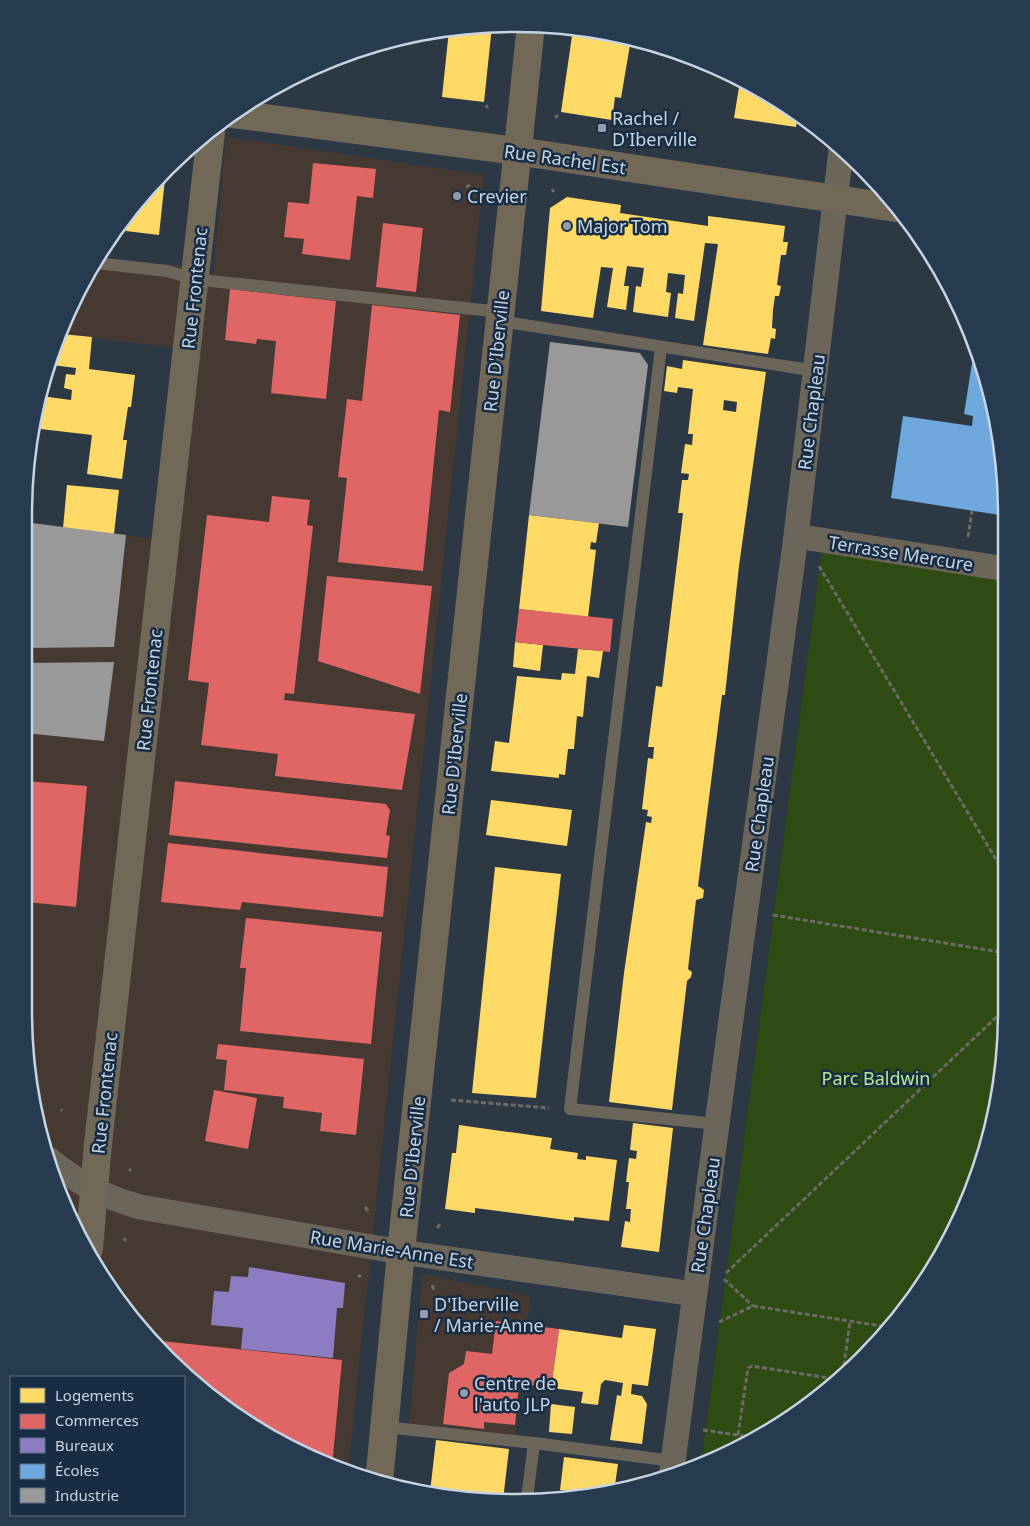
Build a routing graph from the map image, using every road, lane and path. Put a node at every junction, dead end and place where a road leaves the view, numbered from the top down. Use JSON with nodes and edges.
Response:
{"nodes":[{"id":1,"x":530,"y":33,"type":"edge"},
{"id":2,"x":245,"y":116,"type":"edge"},
{"id":3,"x":210,"y":141,"type":"edge"},
{"id":4,"x":517,"y":151,"type":"junction"},
{"id":5,"x":840,"y":159,"type":"edge"},
{"id":6,"x":470,"y":185,"type":"dead end"},
{"id":7,"x":466,"y":187,"type":"dead end"},
{"id":8,"x":836,"y":199,"type":"junction"},
{"id":9,"x":886,"y":206,"type":"edge"},
{"id":10,"x":103,"y":264,"type":"edge"},
{"id":11,"x":194,"y":279,"type":"junction"},
{"id":12,"x":500,"y":317,"type":"junction"},
{"id":13,"x":661,"y":347,"type":"junction"},
{"id":14,"x":816,"y":371,"type":"junction"},
{"id":15,"x":972,"y":510,"type":"dead end"},
{"id":16,"x":970,"y":522,"type":"dead end"},
{"id":17,"x":796,"y":536,"type":"junction"},
{"id":18,"x":814,"y":558,"type":"dead end"},
{"id":19,"x":998,"y":568,"type":"edge"},
{"id":20,"x":998,"y":863,"type":"edge"},
{"id":21,"x":769,"y":914,"type":"dead end"},
{"id":22,"x":998,"y":952,"type":"edge"},
{"id":23,"x":998,"y":1016,"type":"edge"},
{"id":24,"x":450,"y":1100,"type":"dead end"},
{"id":25,"x":570,"y":1109,"type":"junction"},
{"id":26,"x":717,"y":1124,"type":"junction"},
{"id":27,"x":58,"y":1166,"type":"edge"},
{"id":28,"x":93,"y":1190,"type":"junction"},
{"id":29,"x":441,"y":1223,"type":"dead end"},
{"id":30,"x":437,"y":1228,"type":"dead end"},
{"id":31,"x":90,"y":1238,"type":"edge"},
{"id":32,"x":401,"y":1252,"type":"junction"},
{"id":33,"x":432,"y":1285,"type":"dead end"},
{"id":34,"x":435,"y":1292,"type":"dead end"},
{"id":35,"x":694,"y":1294,"type":"junction"},
{"id":36,"x":753,"y":1306,"type":"junction"},
{"id":37,"x":850,"y":1321,"type":"junction"},
{"id":38,"x":715,"y":1323,"type":"dead end"},
{"id":39,"x":881,"y":1326,"type":"edge"},
{"id":40,"x":844,"y":1363,"type":"edge"},
{"id":41,"x":828,"y":1378,"type":"edge"},
{"id":42,"x":385,"y":1428,"type":"junction"},
{"id":43,"x":702,"y":1430,"type":"dead end"},
{"id":44,"x":738,"y":1435,"type":"junction"},
{"id":45,"x":743,"y":1436,"type":"edge"},
{"id":46,"x":534,"y":1443,"type":"junction"},
{"id":47,"x":672,"y":1467,"type":"edge"},
{"id":48,"x":669,"y":1468,"type":"edge"},
{"id":49,"x":380,"y":1474,"type":"edge"},
{"id":50,"x":528,"y":1493,"type":"edge"}],
"edges":[{"from":1,"to":4,"type":"main road","name":"Rue D'Iberville"},
{"from":2,"to":4,"type":"main road","name":"Rue Rachel Est"},
{"from":3,"to":11,"type":"main road","name":"Rue Frontenac"},
{"from":4,"to":8,"type":"main road","name":"Rue Rachel Est"},
{"from":4,"to":12,"type":"main road","name":"Rue D'Iberville"},
{"from":5,"to":8,"type":"street","name":"Rue Chapleau"},
{"from":6,"to":7,"type":"path"},
{"from":8,"to":9,"type":"main road","name":"Rue Rachel Est"},
{"from":8,"to":14,"type":"street","name":"Rue Chapleau"},
{"from":10,"to":11,"type":"lane"},
{"from":11,"to":12,"type":"lane"},
{"from":11,"to":28,"type":"main road","name":"Rue Frontenac"},
{"from":12,"to":13,"type":"lane"},
{"from":12,"to":32,"type":"main road","name":"Rue D'Iberville"},
{"from":13,"to":14,"type":"lane"},
{"from":13,"to":25,"type":"lane"},
{"from":14,"to":17,"type":"street","name":"Rue Chapleau"},
{"from":15,"to":16,"type":"path"},
{"from":17,"to":19,"type":"street","name":"Terrasse Mercure"},
{"from":17,"to":26,"type":"street","name":"Rue Chapleau"},
{"from":18,"to":20,"type":"path"},
{"from":21,"to":22,"type":"path"},
{"from":23,"to":36,"type":"path"},
{"from":24,"to":25,"type":"path"},
{"from":25,"to":26,"type":"lane"},
{"from":26,"to":35,"type":"street","name":"Rue Chapleau"},
{"from":27,"to":28,"type":"street","name":"Rue Marie-Anne Est"},
{"from":28,"to":31,"type":"main road","name":"Rue Frontenac"},
{"from":28,"to":32,"type":"street","name":"Rue Marie-Anne Est"},
{"from":29,"to":30,"type":"path"},
{"from":32,"to":35,"type":"street","name":"Rue Marie-Anne Est"},
{"from":32,"to":42,"type":"main road","name":"Rue D'Iberville"},
{"from":33,"to":34,"type":"path"},
{"from":35,"to":47,"type":"street","name":"Rue Chapleau"},
{"from":36,"to":37,"type":"path"},
{"from":36,"to":38,"type":"path"},
{"from":37,"to":39,"type":"path"},
{"from":37,"to":40,"type":"path"},
{"from":41,"to":44,"type":"path"},
{"from":42,"to":46,"type":"lane"},
{"from":42,"to":49,"type":"main road","name":"Rue D'Iberville"},
{"from":43,"to":44,"type":"path"},
{"from":44,"to":45,"type":"path"},
{"from":46,"to":48,"type":"lane"},
{"from":46,"to":50,"type":"lane"}]}
